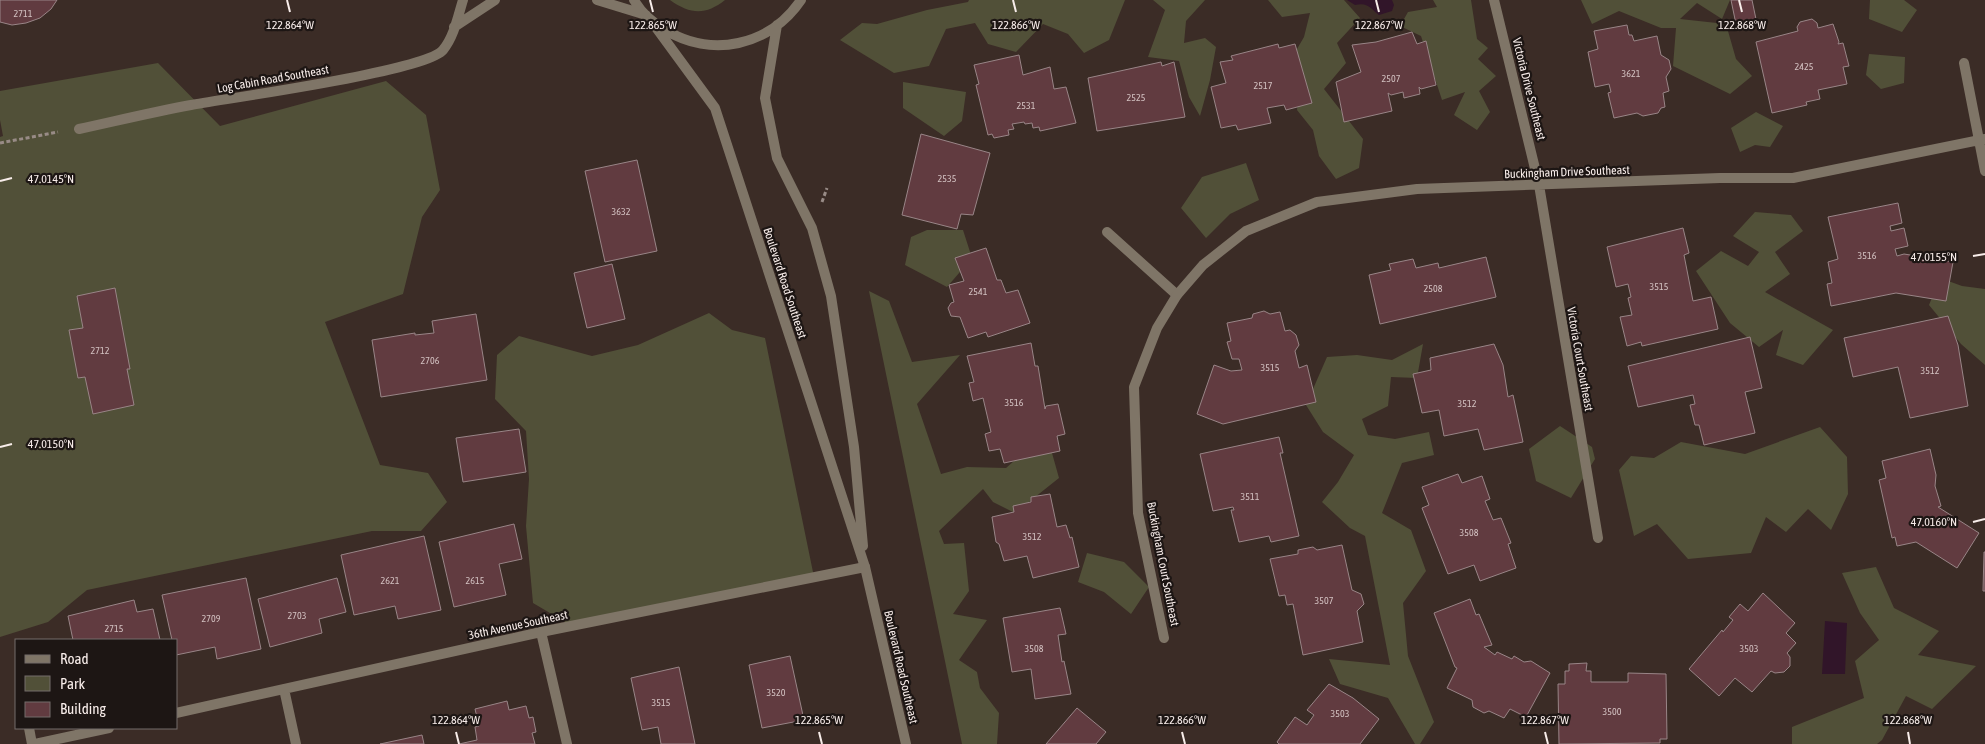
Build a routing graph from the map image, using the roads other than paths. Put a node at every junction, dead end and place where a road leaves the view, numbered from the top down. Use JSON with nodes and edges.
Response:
{"nodes":[{"id":1,"x":462,"y":0,"type":"edge"},
{"id":2,"x":495,"y":0,"type":"edge"},
{"id":3,"x":597,"y":0,"type":"edge"},
{"id":4,"x":634,"y":0,"type":"edge"},
{"id":5,"x":801,"y":0,"type":"edge"},
{"id":6,"x":1494,"y":0,"type":"edge"},
{"id":7,"x":649,"y":18,"type":"junction"},
{"id":8,"x":777,"y":25,"type":"junction"},
{"id":9,"x":454,"y":26,"type":"junction"},
{"id":10,"x":1964,"y":62,"type":"dead end"},
{"id":11,"x":79,"y":129,"type":"road end"},
{"id":12,"x":1982,"y":140,"type":"edge"},
{"id":13,"x":1985,"y":171,"type":"edge"},
{"id":14,"x":1539,"y":185,"type":"junction"},
{"id":15,"x":1107,"y":232,"type":"dead end"},
{"id":16,"x":1176,"y":295,"type":"junction"},
{"id":17,"x":1598,"y":538,"type":"dead end"},
{"id":18,"x":865,"y":567,"type":"junction"},
{"id":19,"x":541,"y":632,"type":"junction"},
{"id":20,"x":1164,"y":638,"type":"dead end"},
{"id":21,"x":284,"y":689,"type":"junction"},
{"id":22,"x":178,"y":713,"type":"edge"},
{"id":23,"x":29,"y":729,"type":"edge"},
{"id":24,"x":104,"y":729,"type":"edge"},
{"id":25,"x":34,"y":744,"type":"edge"},
{"id":26,"x":296,"y":744,"type":"edge"},
{"id":27,"x":567,"y":744,"type":"edge"},
{"id":28,"x":906,"y":744,"type":"edge"}],
"edges":[{"from":1,"to":9,"type":"street","name":"Log Cabin Road Southeast"},
{"from":2,"to":9,"type":"street"},
{"from":3,"to":7,"type":"street"},
{"from":4,"to":7,"type":"street","name":"Boulevard Road Southeast"},
{"from":5,"to":8,"type":"street"},
{"from":6,"to":14,"type":"street","name":"Victoria Drive Southeast"},
{"from":7,"to":8,"type":"street"},
{"from":7,"to":18,"type":"street","name":"Boulevard Road Southeast"},
{"from":8,"to":18,"type":"street","name":"Boulevard Road Southeast"},
{"from":9,"to":11,"type":"street","name":"Log Cabin Road Southeast"},
{"from":10,"to":12,"type":"street"},
{"from":12,"to":13,"type":"street"},
{"from":12,"to":14,"type":"street","name":"Buckingham Drive Southeast"},
{"from":14,"to":16,"type":"street","name":"Buckingham Drive Southeast"},
{"from":14,"to":17,"type":"street","name":"Victoria Court Southeast"},
{"from":15,"to":16,"type":"street"},
{"from":16,"to":20,"type":"street","name":"Buckingham Court Southeast"},
{"from":18,"to":19,"type":"street","name":"36th Avenue Southeast"},
{"from":18,"to":28,"type":"street","name":"Boulevard Road Southeast"},
{"from":19,"to":21,"type":"street","name":"36th Avenue Southeast"},
{"from":19,"to":27,"type":"street"},
{"from":21,"to":22,"type":"street","name":"36th Avenue Southeast"},
{"from":21,"to":26,"type":"street"},
{"from":23,"to":25,"type":"street"},
{"from":24,"to":25,"type":"street"}]}
